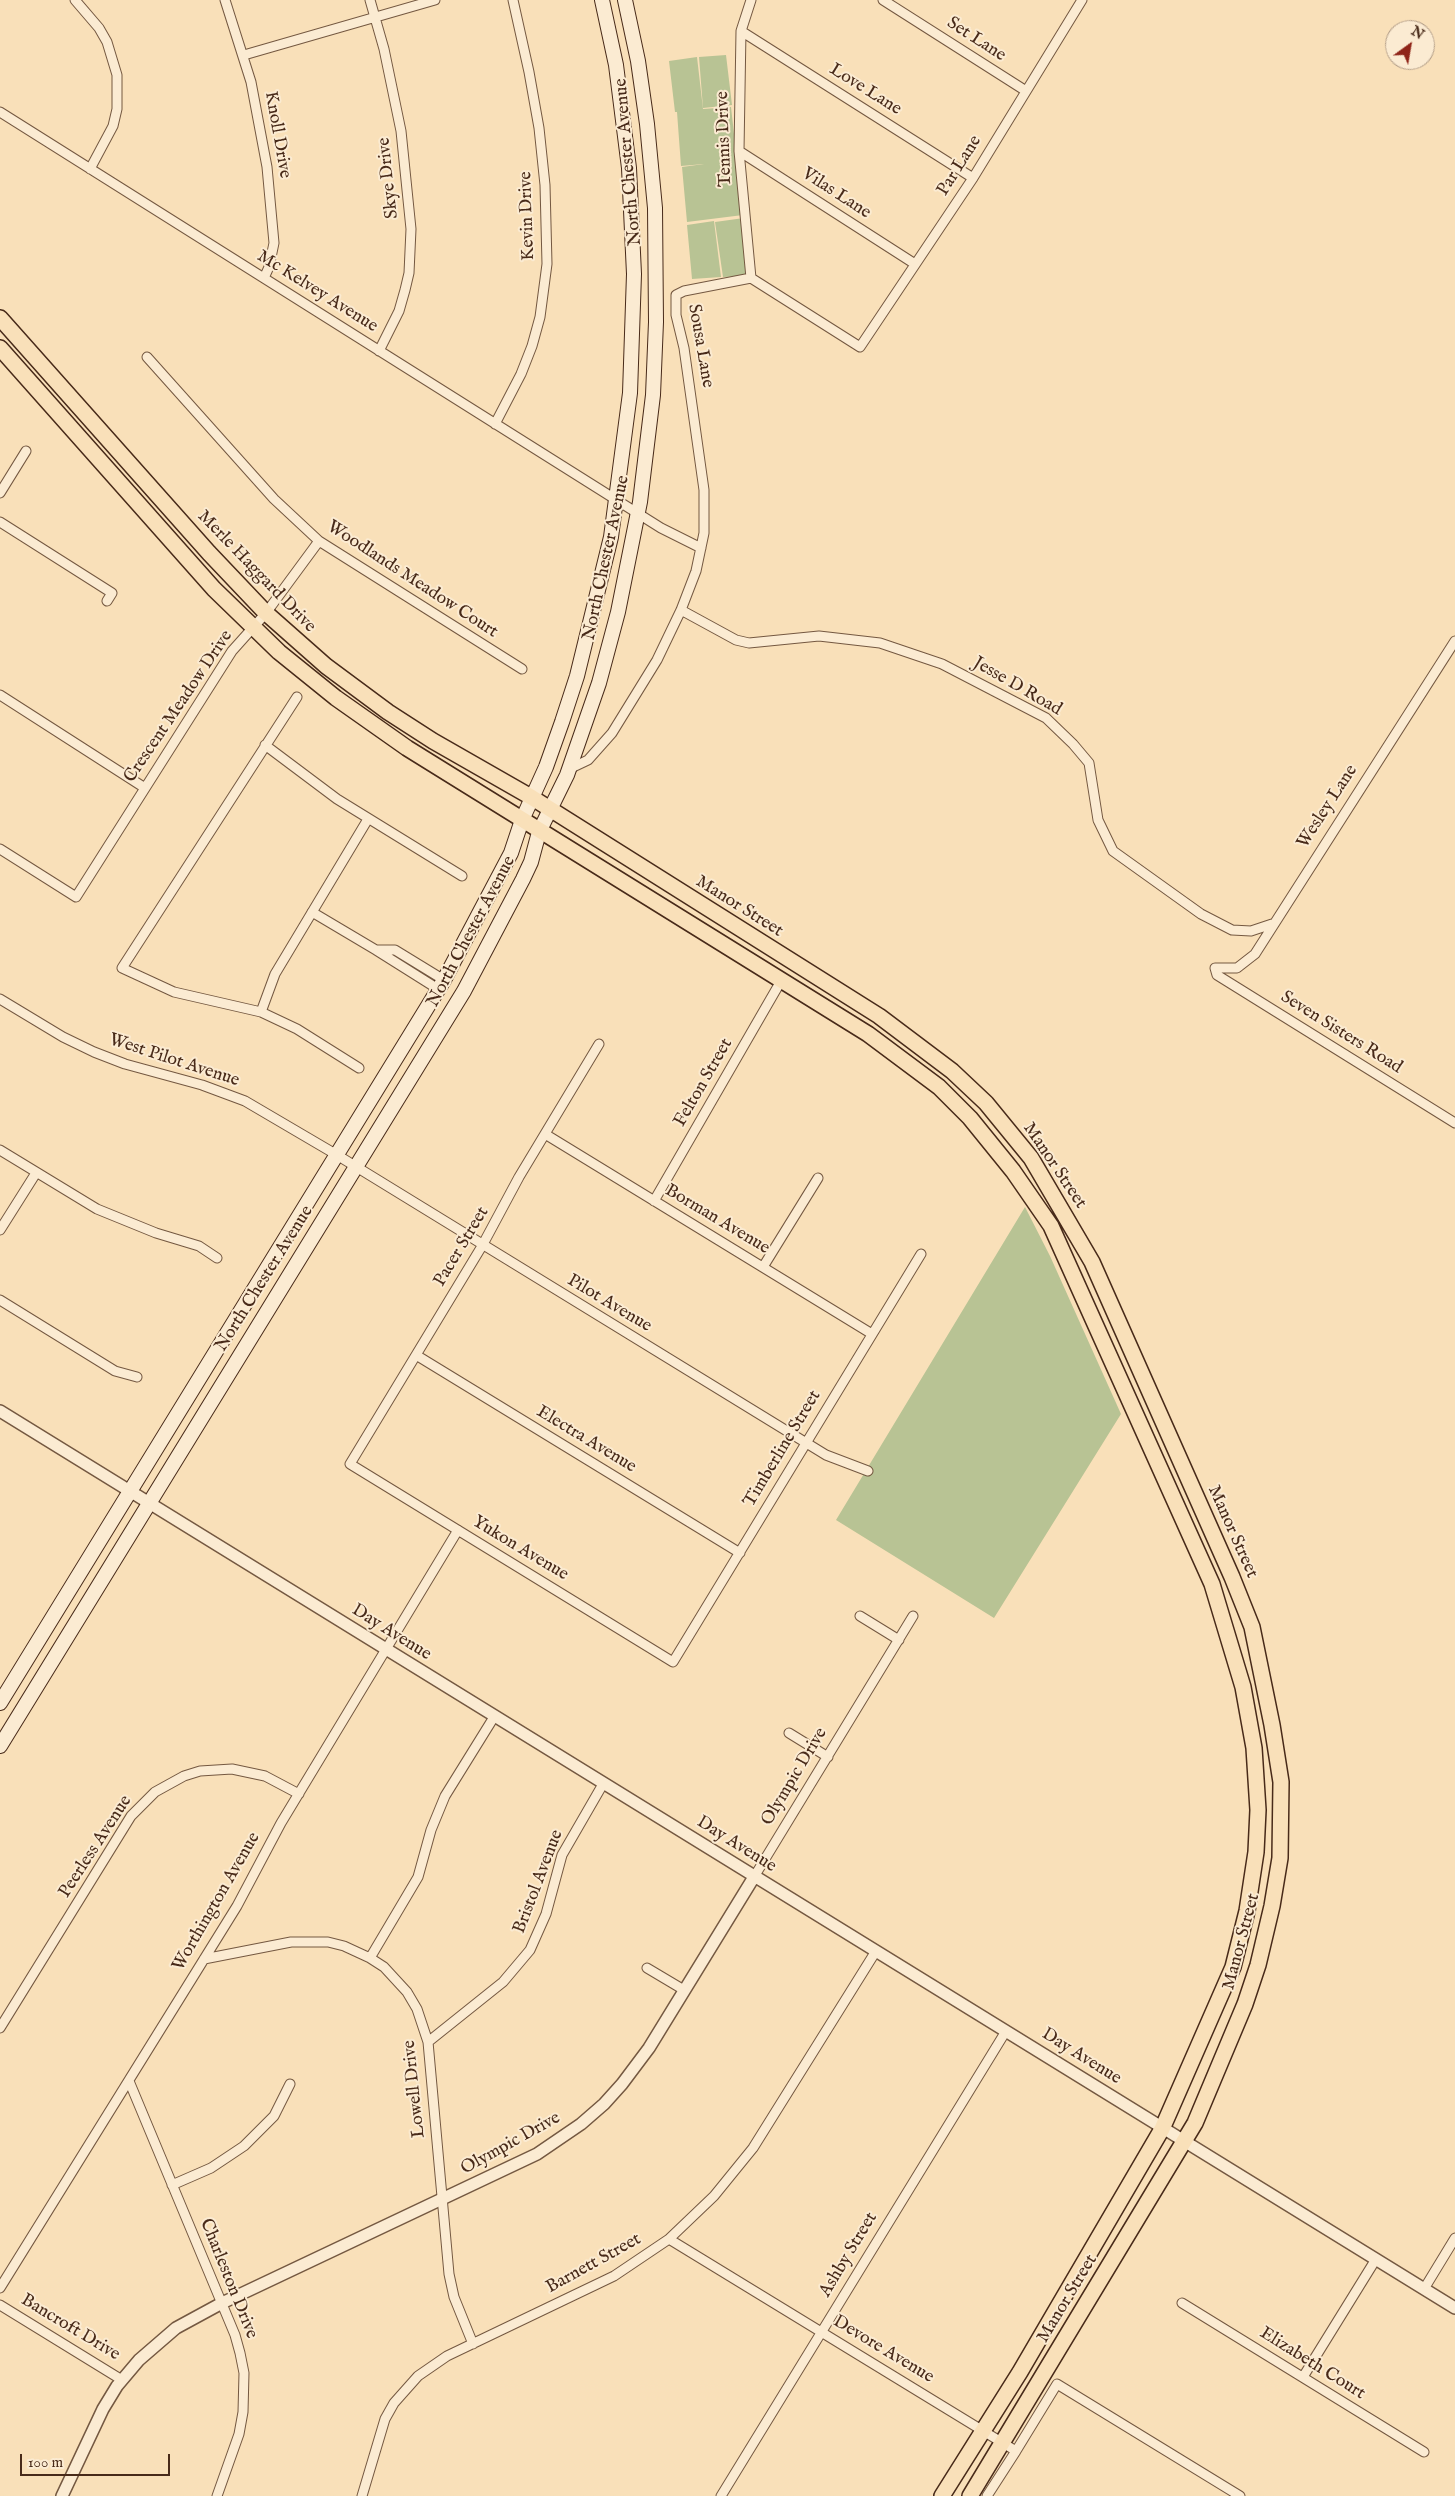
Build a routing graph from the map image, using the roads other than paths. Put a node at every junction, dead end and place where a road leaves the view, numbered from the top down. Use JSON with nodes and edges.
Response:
{"nodes":[{"id":1,"x":76,"y":0,"type":"edge"},
{"id":2,"x":225,"y":0,"type":"edge"},
{"id":3,"x":370,"y":0,"type":"edge"},
{"id":4,"x":435,"y":0,"type":"edge"},
{"id":5,"x":512,"y":0,"type":"edge"},
{"id":6,"x":625,"y":0,"type":"edge"},
{"id":7,"x":751,"y":0,"type":"edge"},
{"id":8,"x":883,"y":0,"type":"edge"},
{"id":9,"x":1078,"y":1,"type":"edge"},
{"id":10,"x":602,"y":2,"type":"edge"},
{"id":11,"x":375,"y":17,"type":"junction"},
{"id":12,"x":740,"y":31,"type":"junction"},
{"id":13,"x":632,"y":32,"type":"junction"},
{"id":14,"x":244,"y":55,"type":"junction"},
{"id":15,"x":1026,"y":91,"type":"junction"},
{"id":16,"x":0,"y":112,"type":"edge"},
{"id":17,"x":739,"y":151,"type":"junction"},
{"id":18,"x":90,"y":168,"type":"junction"},
{"id":19,"x":973,"y":178,"type":"junction"},
{"id":20,"x":915,"y":264,"type":"junction"},
{"id":21,"x":264,"y":278,"type":"junction"},
{"id":22,"x":751,"y":278,"type":"junction"},
{"id":23,"x":0,"y":318,"type":"edge"},
{"id":24,"x":0,"y":348,"type":"edge"},
{"id":25,"x":379,"y":351,"type":"junction"},
{"id":26,"x":147,"y":357,"type":"dead end"},
{"id":27,"x":495,"y":424,"type":"junction"},
{"id":28,"x":26,"y":451,"type":"dead end"},
{"id":29,"x":0,"y":492,"type":"edge"},
{"id":30,"x":618,"y":499,"type":"junction"},
{"id":31,"x":638,"y":513,"type":"junction"},
{"id":32,"x":0,"y":522,"type":"edge"},
{"id":33,"x":319,"y":541,"type":"junction"},
{"id":34,"x":701,"y":548,"type":"junction"},
{"id":35,"x":107,"y":601,"type":"dead end"},
{"id":36,"x":682,"y":610,"type":"junction"},
{"id":37,"x":266,"y":612,"type":"junction"},
{"id":38,"x":253,"y":628,"type":"junction"},
{"id":39,"x":1455,"y":641,"type":"edge"},
{"id":40,"x":522,"y":669,"type":"dead end"},
{"id":41,"x":0,"y":695,"type":"edge"},
{"id":42,"x":297,"y":697,"type":"dead end"},
{"id":43,"x":265,"y":745,"type":"junction"},
{"id":44,"x":569,"y":769,"type":"junction"},
{"id":45,"x":145,"y":788,"type":"junction"},
{"id":46,"x":531,"y":797,"type":"junction"},
{"id":47,"x":550,"y":810,"type":"junction"},
{"id":48,"x":368,"y":820,"type":"junction"},
{"id":49,"x":522,"y":820,"type":"junction"},
{"id":50,"x":539,"y":832,"type":"junction"},
{"id":51,"x":0,"y":849,"type":"edge"},
{"id":52,"x":462,"y":876,"type":"dead end"},
{"id":53,"x":312,"y":912,"type":"junction"},
{"id":54,"x":1272,"y":924,"type":"junction"},
{"id":55,"x":1215,"y":968,"type":"joint"},
{"id":56,"x":781,"y":981,"type":"junction"},
{"id":57,"x":441,"y":985,"type":"junction"},
{"id":58,"x":0,"y":999,"type":"edge"},
{"id":59,"x":261,"y":1012,"type":"junction"},
{"id":60,"x":599,"y":1044,"type":"dead end"},
{"id":61,"x":359,"y":1068,"type":"dead end"},
{"id":62,"x":1455,"y":1123,"type":"edge"},
{"id":63,"x":545,"y":1134,"type":"junction"},
{"id":64,"x":0,"y":1150,"type":"edge"},
{"id":65,"x":337,"y":1155,"type":"junction"},
{"id":66,"x":356,"y":1167,"type":"junction"},
{"id":67,"x":36,"y":1173,"type":"junction"},
{"id":68,"x":818,"y":1178,"type":"dead end"},
{"id":69,"x":654,"y":1201,"type":"junction"},
{"id":70,"x":0,"y":1230,"type":"edge"},
{"id":71,"x":482,"y":1246,"type":"junction"},
{"id":72,"x":921,"y":1254,"type":"dead end"},
{"id":73,"x":216,"y":1258,"type":"dead end"},
{"id":74,"x":763,"y":1267,"type":"junction"},
{"id":75,"x":0,"y":1300,"type":"edge"},
{"id":76,"x":872,"y":1334,"type":"junction"},
{"id":77,"x":416,"y":1355,"type":"junction"},
{"id":78,"x":137,"y":1376,"type":"dead end"},
{"id":79,"x":0,"y":1411,"type":"edge"},
{"id":80,"x":806,"y":1443,"type":"junction"},
{"id":81,"x":350,"y":1464,"type":"joint"},
{"id":82,"x":868,"y":1470,"type":"dead end"},
{"id":83,"x":130,"y":1492,"type":"junction"},
{"id":84,"x":149,"y":1504,"type":"junction"},
{"id":85,"x":458,"y":1530,"type":"junction"},
{"id":86,"x":740,"y":1552,"type":"junction"},
{"id":87,"x":860,"y":1616,"type":"dead end"},
{"id":88,"x":914,"y":1616,"type":"dead end"},
{"id":89,"x":899,"y":1640,"type":"junction"},
{"id":90,"x":385,"y":1650,"type":"junction"},
{"id":91,"x":673,"y":1662,"type":"joint"},
{"id":92,"x":3,"y":1698,"type":"edge"},
{"id":93,"x":0,"y":1710,"type":"edge"},
{"id":94,"x":494,"y":1717,"type":"junction"},
{"id":95,"x":789,"y":1733,"type":"dead end"},
{"id":96,"x":0,"y":1746,"type":"edge"},
{"id":97,"x":828,"y":1757,"type":"junction"},
{"id":98,"x":603,"y":1784,"type":"junction"},
{"id":99,"x":299,"y":1794,"type":"junction"},
{"id":100,"x":754,"y":1877,"type":"junction"},
{"id":101,"x":876,"y":1951,"type":"junction"},
{"id":102,"x":370,"y":1958,"type":"junction"},
{"id":103,"x":204,"y":1959,"type":"junction"},
{"id":104,"x":647,"y":1968,"type":"dead end"},
{"id":105,"x":684,"y":1990,"type":"junction"},
{"id":106,"x":0,"y":2028,"type":"edge"},
{"id":107,"x":1006,"y":2031,"type":"junction"},
{"id":108,"x":428,"y":2042,"type":"junction"},
{"id":109,"x":128,"y":2080,"type":"junction"},
{"id":110,"x":290,"y":2084,"type":"dead end"},
{"id":111,"x":1162,"y":2129,"type":"junction"},
{"id":112,"x":1184,"y":2142,"type":"junction"},
{"id":113,"x":172,"y":2185,"type":"junction"},
{"id":114,"x":442,"y":2201,"type":"junction"},
{"id":115,"x":669,"y":2238,"type":"junction"},
{"id":116,"x":1455,"y":2238,"type":"edge"},
{"id":117,"x":1376,"y":2259,"type":"junction"},
{"id":118,"x":0,"y":2288,"type":"edge"},
{"id":119,"x":1424,"y":2288,"type":"junction"},
{"id":120,"x":222,"y":2303,"type":"junction"},
{"id":121,"x":1182,"y":2303,"type":"dead end"},
{"id":122,"x":0,"y":2305,"type":"edge"},
{"id":123,"x":1455,"y":2308,"type":"edge"},
{"id":124,"x":821,"y":2331,"type":"junction"},
{"id":125,"x":473,"y":2344,"type":"junction"},
{"id":126,"x":1303,"y":2377,"type":"junction"},
{"id":127,"x":122,"y":2380,"type":"junction"},
{"id":128,"x":983,"y":2430,"type":"junction"},
{"id":129,"x":1003,"y":2442,"type":"junction"},
{"id":130,"x":1016,"y":2450,"type":"junction"},
{"id":131,"x":1424,"y":2452,"type":"dead end"},
{"id":132,"x":62,"y":2496,"type":"edge"},
{"id":133,"x":217,"y":2496,"type":"edge"},
{"id":134,"x":362,"y":2496,"type":"edge"},
{"id":135,"x":721,"y":2496,"type":"edge"},
{"id":136,"x":942,"y":2496,"type":"edge"},
{"id":137,"x":970,"y":2496,"type":"edge"},
{"id":138,"x":987,"y":2496,"type":"edge"},
{"id":139,"x":1240,"y":2496,"type":"edge"}],
"edges":[{"from":1,"to":18,"type":"street"},
{"from":2,"to":14,"type":"street","name":"Knoll Drive"},
{"from":3,"to":11,"type":"street","name":"Skye Drive"},
{"from":4,"to":11,"type":"street"},
{"from":5,"to":27,"type":"street","name":"Kevin Drive"},
{"from":6,"to":13,"type":"main road","name":"North Chester Avenue"},
{"from":7,"to":12,"type":"street","name":"Tennis Drive"},
{"from":8,"to":15,"type":"street","name":"Set Lane"},
{"from":9,"to":15,"type":"street","name":"Par Lane"},
{"from":10,"to":13,"type":"main road"},
{"from":10,"to":30,"type":"main road","name":"North Chester Avenue"},
{"from":11,"to":14,"type":"street"},
{"from":11,"to":25,"type":"street","name":"Skye Drive"},
{"from":12,"to":17,"type":"street","name":"Tennis Drive"},
{"from":12,"to":19,"type":"street","name":"Love Lane"},
{"from":13,"to":31,"type":"main road","name":"North Chester Avenue"},
{"from":14,"to":21,"type":"street","name":"Knoll Drive"},
{"from":15,"to":19,"type":"street","name":"Par Lane"},
{"from":16,"to":18,"type":"street","name":"Mc Kelvey Avenue"},
{"from":17,"to":20,"type":"street","name":"Vilas Lane"},
{"from":17,"to":22,"type":"street","name":"Tennis Drive"},
{"from":18,"to":21,"type":"street","name":"Mc Kelvey Avenue"},
{"from":19,"to":20,"type":"street","name":"Par Lane"},
{"from":20,"to":22,"type":"street","name":"Par Lane"},
{"from":21,"to":25,"type":"street","name":"Mc Kelvey Avenue"},
{"from":22,"to":34,"type":"street","name":"Sousa Lane"},
{"from":23,"to":37,"type":"main road","name":"Merle Haggard Drive"},
{"from":24,"to":38,"type":"main road"},
{"from":25,"to":27,"type":"street","name":"Mc Kelvey Avenue"},
{"from":26,"to":33,"type":"street","name":"Woodlands Meadow Court"},
{"from":27,"to":30,"type":"street","name":"Mc Kelvey Avenue"},
{"from":28,"to":29,"type":"street"},
{"from":30,"to":31,"type":"street"},
{"from":30,"to":46,"type":"main road","name":"North Chester Avenue"},
{"from":31,"to":34,"type":"street"},
{"from":31,"to":44,"type":"main road","name":"North Chester Avenue"},
{"from":32,"to":35,"type":"street"},
{"from":33,"to":37,"type":"street","name":"Crescent Meadow Drive"},
{"from":33,"to":40,"type":"street","name":"Woodlands Meadow Court"},
{"from":34,"to":36,"type":"street"},
{"from":36,"to":44,"type":"street"},
{"from":36,"to":54,"type":"street","name":"Jesse D Road"},
{"from":37,"to":38,"type":"street","name":"Crescent Meadow Drive"},
{"from":37,"to":46,"type":"main road","name":"Merle Haggard Drive"},
{"from":38,"to":45,"type":"street","name":"Crescent Meadow Drive"},
{"from":38,"to":49,"type":"main road"},
{"from":39,"to":54,"type":"street","name":"Wesley Lane"},
{"from":41,"to":45,"type":"street"},
{"from":42,"to":43,"type":"street"},
{"from":43,"to":48,"type":"street"},
{"from":43,"to":59,"type":"street"},
{"from":44,"to":47,"type":"main road","name":"North Chester Avenue"},
{"from":45,"to":51,"type":"street","name":"Crescent Meadow Drive"},
{"from":46,"to":47,"type":"main road","name":"Manor Street"},
{"from":46,"to":49,"type":"main road","name":"North Chester Avenue"},
{"from":47,"to":50,"type":"main road","name":"North Chester Avenue"},
{"from":47,"to":112,"type":"main road","name":"Manor Street"},
{"from":48,"to":52,"type":"street"},
{"from":48,"to":53,"type":"street"},
{"from":49,"to":50,"type":"main road","name":"Manor Street"},
{"from":49,"to":57,"type":"main road","name":"North Chester Avenue"},
{"from":50,"to":56,"type":"main road","name":"Manor Street"},
{"from":50,"to":66,"type":"main road","name":"North Chester Avenue"},
{"from":53,"to":57,"type":"street"},
{"from":53,"to":59,"type":"street"},
{"from":54,"to":55,"type":"street","name":"Wesley Lane"},
{"from":55,"to":62,"type":"street","name":"Seven Sisters Road"},
{"from":56,"to":69,"type":"street","name":"Felton Street"},
{"from":56,"to":111,"type":"main road","name":"Manor Street"},
{"from":57,"to":65,"type":"main road","name":"North Chester Avenue"},
{"from":58,"to":65,"type":"street","name":"West Pilot Avenue"},
{"from":59,"to":61,"type":"street"},
{"from":60,"to":63,"type":"street","name":"Pacer Street"},
{"from":63,"to":69,"type":"street","name":"Borman Avenue"},
{"from":63,"to":71,"type":"street","name":"Pacer Street"},
{"from":64,"to":67,"type":"street"},
{"from":65,"to":66,"type":"street","name":"Pilot Avenue"},
{"from":65,"to":83,"type":"main road","name":"North Chester Avenue"},
{"from":66,"to":71,"type":"street","name":"Pilot Avenue"},
{"from":66,"to":84,"type":"main road","name":"North Chester Avenue"},
{"from":67,"to":70,"type":"street"},
{"from":67,"to":73,"type":"street"},
{"from":68,"to":74,"type":"street"},
{"from":69,"to":74,"type":"street","name":"Borman Avenue"},
{"from":71,"to":77,"type":"street","name":"Pacer Street"},
{"from":71,"to":80,"type":"street","name":"Pilot Avenue"},
{"from":72,"to":76,"type":"street","name":"Timberline Street"},
{"from":74,"to":76,"type":"street","name":"Borman Avenue"},
{"from":75,"to":78,"type":"street"},
{"from":76,"to":80,"type":"street","name":"Timberline Street"},
{"from":77,"to":81,"type":"street","name":"Pacer Street"},
{"from":77,"to":86,"type":"street","name":"Electra Avenue"},
{"from":79,"to":83,"type":"street","name":"Day Avenue"},
{"from":80,"to":82,"type":"street","name":"Pilot Avenue"},
{"from":80,"to":86,"type":"street","name":"Timberline Street"},
{"from":81,"to":85,"type":"street","name":"Yukon Avenue"},
{"from":83,"to":84,"type":"street","name":"Day Avenue"},
{"from":83,"to":92,"type":"main road","name":"North Chester Avenue"},
{"from":84,"to":90,"type":"street","name":"Day Avenue"},
{"from":84,"to":96,"type":"main road","name":"North Chester Avenue"},
{"from":85,"to":90,"type":"street","name":"Worthington Avenue"},
{"from":85,"to":91,"type":"street","name":"Yukon Avenue"},
{"from":86,"to":91,"type":"street","name":"Timberline Street"},
{"from":87,"to":89,"type":"street"},
{"from":88,"to":89,"type":"street","name":"Olympic Drive"},
{"from":89,"to":97,"type":"street","name":"Olympic Drive"},
{"from":90,"to":94,"type":"street","name":"Day Avenue"},
{"from":90,"to":99,"type":"street","name":"Worthington Avenue"},
{"from":92,"to":93,"type":"main road","name":"North Chester Avenue"},
{"from":94,"to":98,"type":"street","name":"Day Avenue"},
{"from":94,"to":102,"type":"street"},
{"from":95,"to":97,"type":"street"},
{"from":97,"to":100,"type":"street","name":"Olympic Drive"},
{"from":98,"to":100,"type":"street","name":"Day Avenue"},
{"from":98,"to":108,"type":"street","name":"Bristol Avenue"},
{"from":99,"to":103,"type":"street","name":"Worthington Avenue"},
{"from":99,"to":106,"type":"street","name":"Peerless Avenue"},
{"from":100,"to":101,"type":"street","name":"Day Avenue"},
{"from":100,"to":105,"type":"street","name":"Olympic Drive"},
{"from":101,"to":107,"type":"street","name":"Day Avenue"},
{"from":101,"to":115,"type":"street","name":"Barnett Street"},
{"from":102,"to":103,"type":"street","name":"Lowell Drive"},
{"from":102,"to":108,"type":"street","name":"Lowell Drive"},
{"from":103,"to":109,"type":"street","name":"Worthington Avenue"},
{"from":104,"to":105,"type":"street"},
{"from":105,"to":114,"type":"street","name":"Olympic Drive"},
{"from":107,"to":111,"type":"street","name":"Day Avenue"},
{"from":107,"to":124,"type":"street","name":"Ashby Street"},
{"from":108,"to":114,"type":"street","name":"Lowell Drive"},
{"from":109,"to":113,"type":"street","name":"Charleston Drive"},
{"from":109,"to":118,"type":"street","name":"Worthington Avenue"},
{"from":110,"to":113,"type":"street"},
{"from":111,"to":112,"type":"street","name":"Day Avenue"},
{"from":111,"to":128,"type":"main road","name":"Manor Street"},
{"from":112,"to":117,"type":"street","name":"Day Avenue"},
{"from":112,"to":129,"type":"main road","name":"Manor Street"},
{"from":113,"to":120,"type":"street","name":"Charleston Drive"},
{"from":114,"to":120,"type":"street","name":"Olympic Drive"},
{"from":114,"to":125,"type":"street","name":"Lowell Drive"},
{"from":115,"to":124,"type":"street","name":"Devore Avenue"},
{"from":115,"to":125,"type":"street","name":"Barnett Street"},
{"from":116,"to":119,"type":"street"},
{"from":117,"to":119,"type":"street","name":"Day Avenue"},
{"from":117,"to":126,"type":"street"},
{"from":119,"to":123,"type":"street","name":"Day Avenue"},
{"from":120,"to":127,"type":"street","name":"Olympic Drive"},
{"from":120,"to":133,"type":"street","name":"Charleston Drive"},
{"from":121,"to":126,"type":"street","name":"Elizabeth Court"},
{"from":122,"to":127,"type":"street","name":"Bancroft Drive"},
{"from":124,"to":128,"type":"street","name":"Devore Avenue"},
{"from":124,"to":135,"type":"street","name":"Ashby Street"},
{"from":125,"to":134,"type":"street","name":"Barnett Street"},
{"from":126,"to":131,"type":"street","name":"Elizabeth Court"},
{"from":127,"to":132,"type":"street","name":"Olympic Drive"},
{"from":128,"to":129,"type":"street","name":"Devore Avenue"},
{"from":128,"to":136,"type":"main road","name":"Manor Street"},
{"from":129,"to":130,"type":"street","name":"Devore Avenue"},
{"from":129,"to":137,"type":"main road","name":"Manor Street"},
{"from":130,"to":138,"type":"street"},
{"from":130,"to":139,"type":"street"}]}
